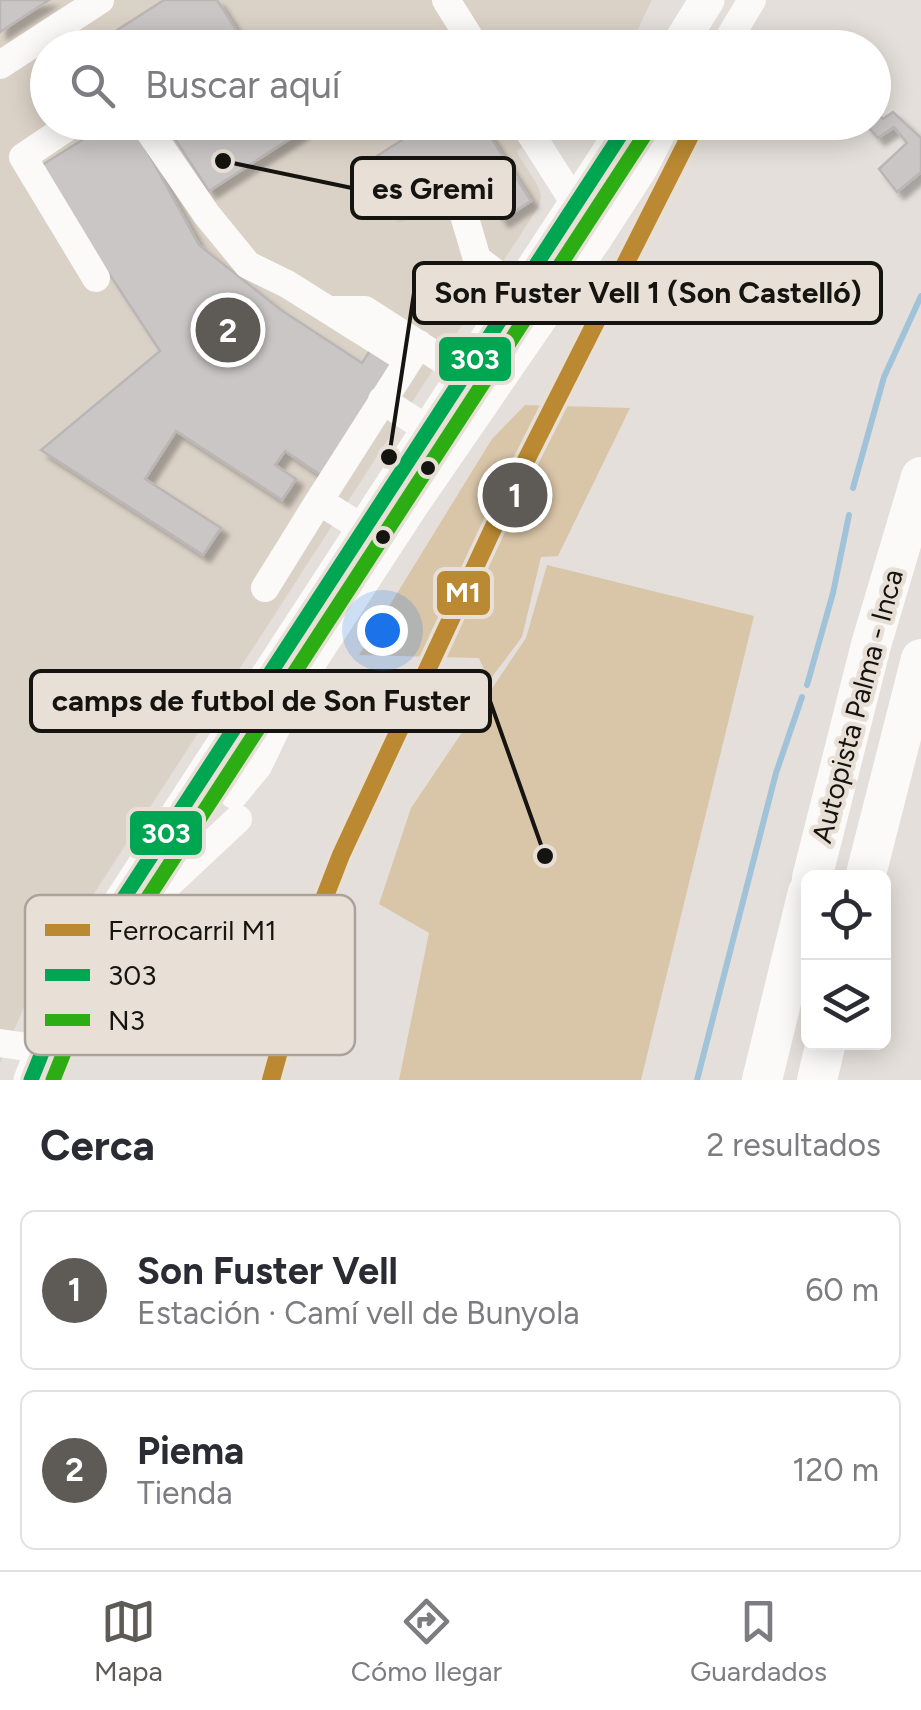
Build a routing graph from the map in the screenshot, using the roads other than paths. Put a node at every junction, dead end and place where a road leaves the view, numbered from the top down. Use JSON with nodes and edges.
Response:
{"nodes":[{"id":1,"x":100,"y":0,"type":"edge"},
{"id":2,"x":446,"y":0,"type":"edge"},
{"id":3,"x":695,"y":0,"type":"edge"},
{"id":4,"x":707,"y":0,"type":"edge"},
{"id":5,"x":752,"y":0,"type":"edge"},
{"id":6,"x":54,"y":30,"type":"edge"},
{"id":7,"x":465,"y":30,"type":"edge"},
{"id":8,"x":685,"y":30,"type":"edge"},
{"id":9,"x":688,"y":30,"type":"edge"},
{"id":10,"x":736,"y":30,"type":"edge"},
{"id":11,"x":30,"y":46,"type":"edge"},
{"id":12,"x":0,"y":65,"type":"edge"},
{"id":13,"x":50,"y":140,"type":"edge"},
{"id":14,"x":156,"y":140,"type":"edge"},
{"id":15,"x":535,"y":140,"type":"edge"},
{"id":16,"x":618,"y":140,"type":"edge"},
{"id":17,"x":662,"y":140,"type":"edge"},
{"id":18,"x":576,"y":205,"type":"junction"},
{"id":19,"x":464,"y":215,"type":"dead end"},
{"id":20,"x":96,"y":278,"type":"dead end"},
{"id":21,"x":518,"y":290,"type":"junction"},
{"id":22,"x":413,"y":352,"type":"junction"},
{"id":23,"x":463,"y":373,"type":"junction"},
{"id":24,"x":382,"y":400,"type":"junction"},
{"id":25,"x":427,"y":429,"type":"junction"},
{"id":26,"x":921,"y":476,"type":"edge"},
{"id":27,"x":319,"y":501,"type":"junction"},
{"id":28,"x":364,"y":528,"type":"junction"},
{"id":29,"x":264,"y":588,"type":"dead end"},
{"id":30,"x":921,"y":659,"type":"edge"},
{"id":31,"x":921,"y":712,"type":"edge"},
{"id":32,"x":221,"y":747,"type":"junction"},
{"id":33,"x":898,"y":747,"type":"junction"},
{"id":34,"x":237,"y":816,"type":"junction"},
{"id":35,"x":814,"y":870,"type":"edge"},
{"id":36,"x":867,"y":870,"type":"edge"},
{"id":37,"x":125,"y":895,"type":"edge"},
{"id":38,"x":155,"y":895,"type":"edge"},
{"id":39,"x":801,"y":921,"type":"edge"},
{"id":40,"x":0,"y":1044,"type":"edge"},
{"id":41,"x":824,"y":1050,"type":"edge"},
{"id":42,"x":36,"y":1064,"type":"edge"},
{"id":43,"x":762,"y":1080,"type":"edge"},
{"id":44,"x":817,"y":1080,"type":"edge"}],
"edges":[{"from":1,"to":6,"type":"street"},
{"from":2,"to":7,"type":"street"},
{"from":3,"to":8,"type":"street"},
{"from":4,"to":9,"type":"main road"},
{"from":5,"to":10,"type":"street"},
{"from":11,"to":12,"type":"street"},
{"from":13,"to":20,"type":"street"},
{"from":14,"to":22,"type":"street"},
{"from":15,"to":18,"type":"street"},
{"from":16,"to":18,"type":"main road"},
{"from":17,"to":34,"type":"street"},
{"from":18,"to":21,"type":"main road"},
{"from":19,"to":21,"type":"street"},
{"from":21,"to":23,"type":"main road"},
{"from":22,"to":23,"type":"street"},
{"from":22,"to":24,"type":"street"},
{"from":23,"to":25,"type":"main road"},
{"from":24,"to":25,"type":"street"},
{"from":24,"to":27,"type":"street"},
{"from":25,"to":28,"type":"main road"},
{"from":26,"to":35,"type":"highway","name":"Autopista Palma - Inca"},
{"from":27,"to":28,"type":"street"},
{"from":27,"to":29,"type":"street"},
{"from":28,"to":32,"type":"main road"},
{"from":30,"to":33,"type":"highway","name":"Autopista Palma - Inca"},
{"from":31,"to":33,"type":"highway"},
{"from":32,"to":34,"type":"street"},
{"from":32,"to":37,"type":"main road"},
{"from":33,"to":36,"type":"highway","name":"Autopista Palma - Inca"},
{"from":34,"to":38,"type":"street"},
{"from":39,"to":43,"type":"highway"},
{"from":40,"to":42,"type":"street"},
{"from":41,"to":44,"type":"highway"}]}
